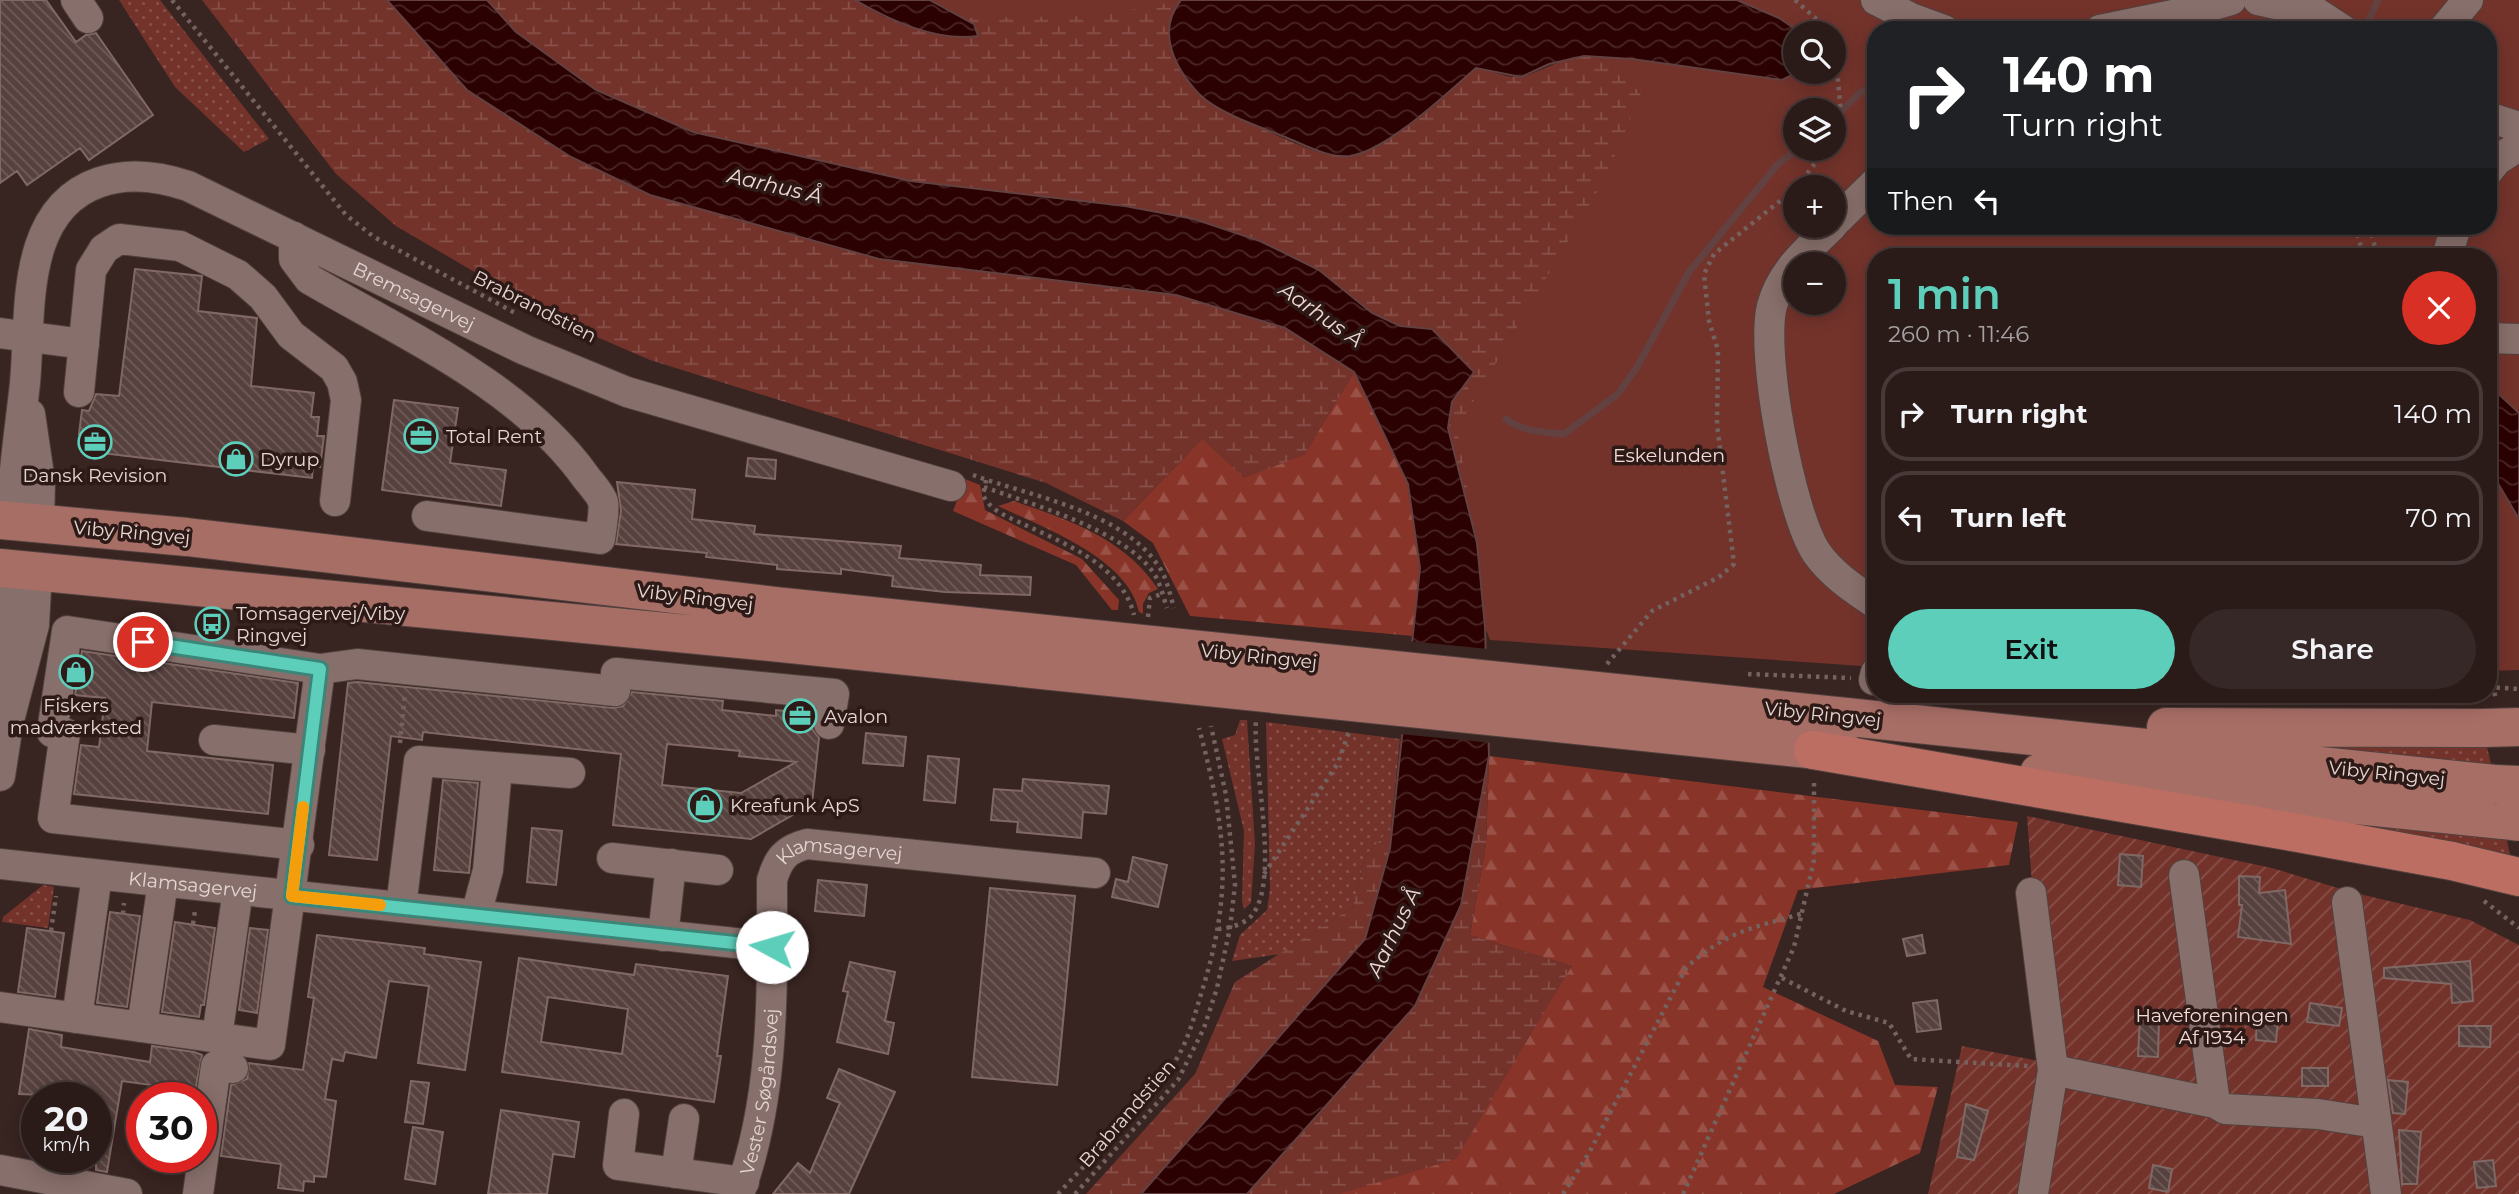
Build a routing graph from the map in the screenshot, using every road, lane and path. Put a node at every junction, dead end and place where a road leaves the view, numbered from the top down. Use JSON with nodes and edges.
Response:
{"nodes":[{"id":1,"x":172,"y":0,"type":"edge"},
{"id":2,"x":1795,"y":0,"type":"edge"},
{"id":3,"x":1874,"y":0,"type":"edge"},
{"id":4,"x":2231,"y":0,"type":"edge"},
{"id":5,"x":2258,"y":0,"type":"edge"},
{"id":6,"x":2468,"y":0,"type":"edge"},
{"id":7,"x":1818,"y":21,"type":"edge"},
{"id":8,"x":1891,"y":21,"type":"edge"},
{"id":9,"x":1918,"y":21,"type":"edge"},
{"id":10,"x":2144,"y":21,"type":"edge"},
{"id":11,"x":2329,"y":21,"type":"edge"},
{"id":12,"x":2450,"y":21,"type":"edge"},
{"id":13,"x":2497,"y":120,"type":"edge"},
{"id":14,"x":2519,"y":127,"type":"edge"},
{"id":15,"x":2519,"y":146,"type":"edge"},
{"id":16,"x":2497,"y":160,"type":"edge"},
{"id":17,"x":1817,"y":161,"type":"edge"},
{"id":18,"x":1806,"y":175,"type":"edge"},
{"id":19,"x":1867,"y":191,"type":"edge"},
{"id":20,"x":1783,"y":198,"type":"edge"},
{"id":21,"x":1846,"y":212,"type":"edge"},
{"id":22,"x":294,"y":237,"type":"junction"},
{"id":23,"x":1821,"y":238,"type":"edge"},
{"id":24,"x":523,"y":317,"type":"dead end"},
{"id":25,"x":13,"y":336,"type":"edge"},
{"id":26,"x":2497,"y":338,"type":"edge"},
{"id":27,"x":2519,"y":339,"type":"edge"},
{"id":28,"x":84,"y":344,"type":"junction"},
{"id":29,"x":79,"y":392,"type":"dead end"},
{"id":30,"x":955,"y":478,"type":"joint"},
{"id":31,"x":986,"y":480,"type":"junction"},
{"id":32,"x":984,"y":488,"type":"junction"},
{"id":33,"x":335,"y":500,"type":"dead end"},
{"id":34,"x":427,"y":516,"type":"dead end"},
{"id":35,"x":16,"y":521,"type":"edge"},
{"id":36,"x":15,"y":569,"type":"edge"},
{"id":37,"x":1162,"y":594,"type":"junction"},
{"id":38,"x":1867,"y":597,"type":"edge"},
{"id":39,"x":1167,"y":607,"type":"dead end"},
{"id":40,"x":1174,"y":608,"type":"dead end"},
{"id":41,"x":1144,"y":630,"type":"junction"},
{"id":42,"x":320,"y":669,"type":"junction"},
{"id":43,"x":407,"y":669,"type":"junction"},
{"id":44,"x":1400,"y":688,"type":"junction"},
{"id":45,"x":2497,"y":688,"type":"edge"},
{"id":46,"x":2519,"y":689,"type":"edge"},
{"id":47,"x":1599,"y":691,"type":"junction"},
{"id":48,"x":1259,"y":692,"type":"junction"},
{"id":49,"x":1637,"y":695,"type":"junction"},
{"id":50,"x":1496,"y":698,"type":"junction"},
{"id":51,"x":1867,"y":699,"type":"edge"},
{"id":52,"x":1354,"y":702,"type":"junction"},
{"id":53,"x":1905,"y":703,"type":"edge"},
{"id":54,"x":829,"y":724,"type":"dead end"},
{"id":55,"x":1210,"y":726,"type":"dead end"},
{"id":56,"x":2501,"y":727,"type":"edge"},
{"id":57,"x":1199,"y":728,"type":"dead end"},
{"id":58,"x":214,"y":740,"type":"dead end"},
{"id":59,"x":310,"y":750,"type":"junction"},
{"id":60,"x":1813,"y":750,"type":"junction"},
{"id":61,"x":419,"y":761,"type":"junction"},
{"id":62,"x":497,"y":768,"type":"junction"},
{"id":63,"x":570,"y":774,"type":"dead end"},
{"id":64,"x":0,"y":776,"type":"edge"},
{"id":65,"x":2511,"y":806,"type":"edge"},
{"id":66,"x":299,"y":845,"type":"junction"},
{"id":67,"x":612,"y":858,"type":"dead end"},
{"id":68,"x":0,"y":864,"type":"edge"},
{"id":69,"x":671,"y":864,"type":"junction"},
{"id":70,"x":718,"y":870,"type":"dead end"},
{"id":71,"x":79,"y":873,"type":"junction"},
{"id":72,"x":1096,"y":873,"type":"dead end"},
{"id":73,"x":1264,"y":875,"type":"junction"},
{"id":74,"x":2184,"y":875,"type":"dead end"},
{"id":75,"x":2517,"y":877,"type":"edge"},
{"id":76,"x":163,"y":882,"type":"junction"},
{"id":77,"x":238,"y":890,"type":"junction"},
{"id":78,"x":2031,"y":893,"type":"dead end"},
{"id":79,"x":292,"y":896,"type":"junction"},
{"id":80,"x":2347,"y":902,"type":"dead end"},
{"id":81,"x":401,"y":907,"type":"junction"},
{"id":82,"x":1804,"y":913,"type":"junction"},
{"id":83,"x":476,"y":915,"type":"junction"},
{"id":84,"x":1230,"y":928,"type":"junction"},
{"id":85,"x":1218,"y":929,"type":"junction"},
{"id":86,"x":51,"y":931,"type":"dead end"},
{"id":87,"x":663,"y":936,"type":"junction"},
{"id":88,"x":772,"y":947,"type":"junction"},
{"id":89,"x":1782,"y":978,"type":"junction"},
{"id":90,"x":0,"y":1007,"type":"edge"},
{"id":91,"x":69,"y":1016,"type":"junction"},
{"id":92,"x":142,"y":1027,"type":"junction"},
{"id":93,"x":217,"y":1037,"type":"junction"},
{"id":94,"x":233,"y":1068,"type":"dead end"},
{"id":95,"x":2053,"y":1070,"type":"junction"},
{"id":96,"x":2215,"y":1103,"type":"junction"},
{"id":97,"x":624,"y":1114,"type":"dead end"},
{"id":98,"x":684,"y":1119,"type":"dead end"},
{"id":99,"x":2376,"y":1123,"type":"junction"},
{"id":100,"x":0,"y":1170,"type":"edge"},
{"id":101,"x":676,"y":1173,"type":"junction"},
{"id":102,"x":61,"y":1188,"type":"edge"},
{"id":103,"x":741,"y":1188,"type":"edge"},
{"id":104,"x":127,"y":1194,"type":"edge"},
{"id":105,"x":198,"y":1194,"type":"edge"},
{"id":106,"x":1058,"y":1194,"type":"edge"},
{"id":107,"x":1075,"y":1194,"type":"edge"},
{"id":108,"x":1563,"y":1194,"type":"edge"},
{"id":109,"x":1683,"y":1194,"type":"edge"},
{"id":110,"x":2033,"y":1194,"type":"edge"},
{"id":111,"x":2386,"y":1194,"type":"edge"}],
"edges":[{"from":1,"to":24,"type":"path","name":"Brabrandstien"},
{"from":2,"to":7,"type":"path"},
{"from":3,"to":8,"type":"street"},
{"from":3,"to":9,"type":"street"},
{"from":4,"to":10,"type":"street"},
{"from":5,"to":11,"type":"street"},
{"from":6,"to":12,"type":"street"},
{"from":13,"to":14,"type":"street"},
{"from":15,"to":16,"type":"street"},
{"from":17,"to":18,"type":"path"},
{"from":19,"to":21,"type":"street"},
{"from":20,"to":47,"type":"path"},
{"from":22,"to":25,"type":"street","name":"Bremsagervej"},
{"from":22,"to":30,"type":"street","name":"Bremsagervej"},
{"from":22,"to":34,"type":"street"},
{"from":23,"to":38,"type":"street"},
{"from":25,"to":28,"type":"street"},
{"from":25,"to":35,"type":"street","name":"Bremsagervej"},
{"from":26,"to":27,"type":"street"},
{"from":28,"to":29,"type":"street"},
{"from":28,"to":33,"type":"street"},
{"from":30,"to":31,"type":"path"},
{"from":31,"to":32,"type":"path"},
{"from":31,"to":40,"type":"path"},
{"from":32,"to":37,"type":"path"},
{"from":32,"to":41,"type":"path"},
{"from":35,"to":36,"type":"main road"},
{"from":35,"to":41,"type":"main road","name":"Viby Ringvej"},
{"from":36,"to":48,"type":"main road","name":"Viby Ringvej"},
{"from":36,"to":64,"type":"street"},
{"from":37,"to":39,"type":"path"},
{"from":37,"to":41,"type":"path"},
{"from":41,"to":44,"type":"main road","name":"Viby Ringvej"},
{"from":42,"to":43,"type":"street"},
{"from":42,"to":59,"type":"street"},
{"from":42,"to":66,"type":"street"},
{"from":43,"to":54,"type":"street"},
{"from":43,"to":61,"type":"path"},
{"from":44,"to":50,"type":"main road","name":"Viby Ringvej"},
{"from":44,"to":52,"type":"main road","name":"Viby Ringvej"},
{"from":45,"to":46,"type":"path"},
{"from":47,"to":49,"type":"main road","name":"Viby Ringvej"},
{"from":47,"to":50,"type":"main road","name":"Viby Ringvej"},
{"from":48,"to":52,"type":"main road","name":"Viby Ringvej"},
{"from":48,"to":73,"type":"path"},
{"from":49,"to":51,"type":"main road"},
{"from":49,"to":65,"type":"main road","name":"Viby Ringvej"},
{"from":50,"to":60,"type":"main road","name":"Viby Ringvej"},
{"from":52,"to":73,"type":"path"},
{"from":53,"to":56,"type":"main road"},
{"from":55,"to":84,"type":"path","name":"Brabrandstien"},
{"from":57,"to":85,"type":"path"},
{"from":58,"to":59,"type":"street"},
{"from":59,"to":66,"type":"street"},
{"from":60,"to":65,"type":"main road","name":"Viby Ringvej"},
{"from":60,"to":75,"type":"highway"},
{"from":60,"to":82,"type":"path"},
{"from":61,"to":62,"type":"street"},
{"from":61,"to":81,"type":"street"},
{"from":62,"to":63,"type":"street"},
{"from":62,"to":83,"type":"street"},
{"from":66,"to":79,"type":"street"},
{"from":67,"to":69,"type":"street"},
{"from":68,"to":71,"type":"street","name":"Klamsagervej"},
{"from":69,"to":70,"type":"street"},
{"from":69,"to":87,"type":"street"},
{"from":71,"to":76,"type":"street","name":"Klamsagervej"},
{"from":71,"to":86,"type":"path"},
{"from":71,"to":91,"type":"street"},
{"from":72,"to":88,"type":"street","name":"Klamsagervej"},
{"from":73,"to":84,"type":"path"},
{"from":74,"to":96,"type":"street"},
{"from":76,"to":77,"type":"street","name":"Klamsagervej"},
{"from":76,"to":92,"type":"street"},
{"from":77,"to":79,"type":"street","name":"Klamsagervej"},
{"from":77,"to":93,"type":"street"},
{"from":78,"to":95,"type":"street"},
{"from":79,"to":81,"type":"street","name":"Klamsagervej"},
{"from":79,"to":93,"type":"street"},
{"from":80,"to":99,"type":"street"},
{"from":81,"to":83,"type":"street","name":"Klamsagervej"},
{"from":82,"to":89,"type":"path"},
{"from":82,"to":108,"type":"path"},
{"from":83,"to":87,"type":"street","name":"Klamsagervej"},
{"from":84,"to":85,"type":"path"},
{"from":84,"to":107,"type":"path","name":"Brabrandstien"},
{"from":85,"to":106,"type":"path"},
{"from":87,"to":88,"type":"street","name":"Klamsagervej"},
{"from":88,"to":103,"type":"street","name":"Vester Søgårdsvej"},
{"from":89,"to":95,"type":"path"},
{"from":89,"to":109,"type":"path"},
{"from":90,"to":91,"type":"street"},
{"from":91,"to":92,"type":"street"},
{"from":92,"to":93,"type":"street"},
{"from":94,"to":105,"type":"street"},
{"from":95,"to":96,"type":"street"},
{"from":95,"to":110,"type":"street"},
{"from":96,"to":99,"type":"street"},
{"from":97,"to":101,"type":"street"},
{"from":98,"to":101,"type":"street"},
{"from":99,"to":111,"type":"street"},
{"from":100,"to":102,"type":"street"},
{"from":101,"to":103,"type":"street"},
{"from":102,"to":104,"type":"street"}]}
